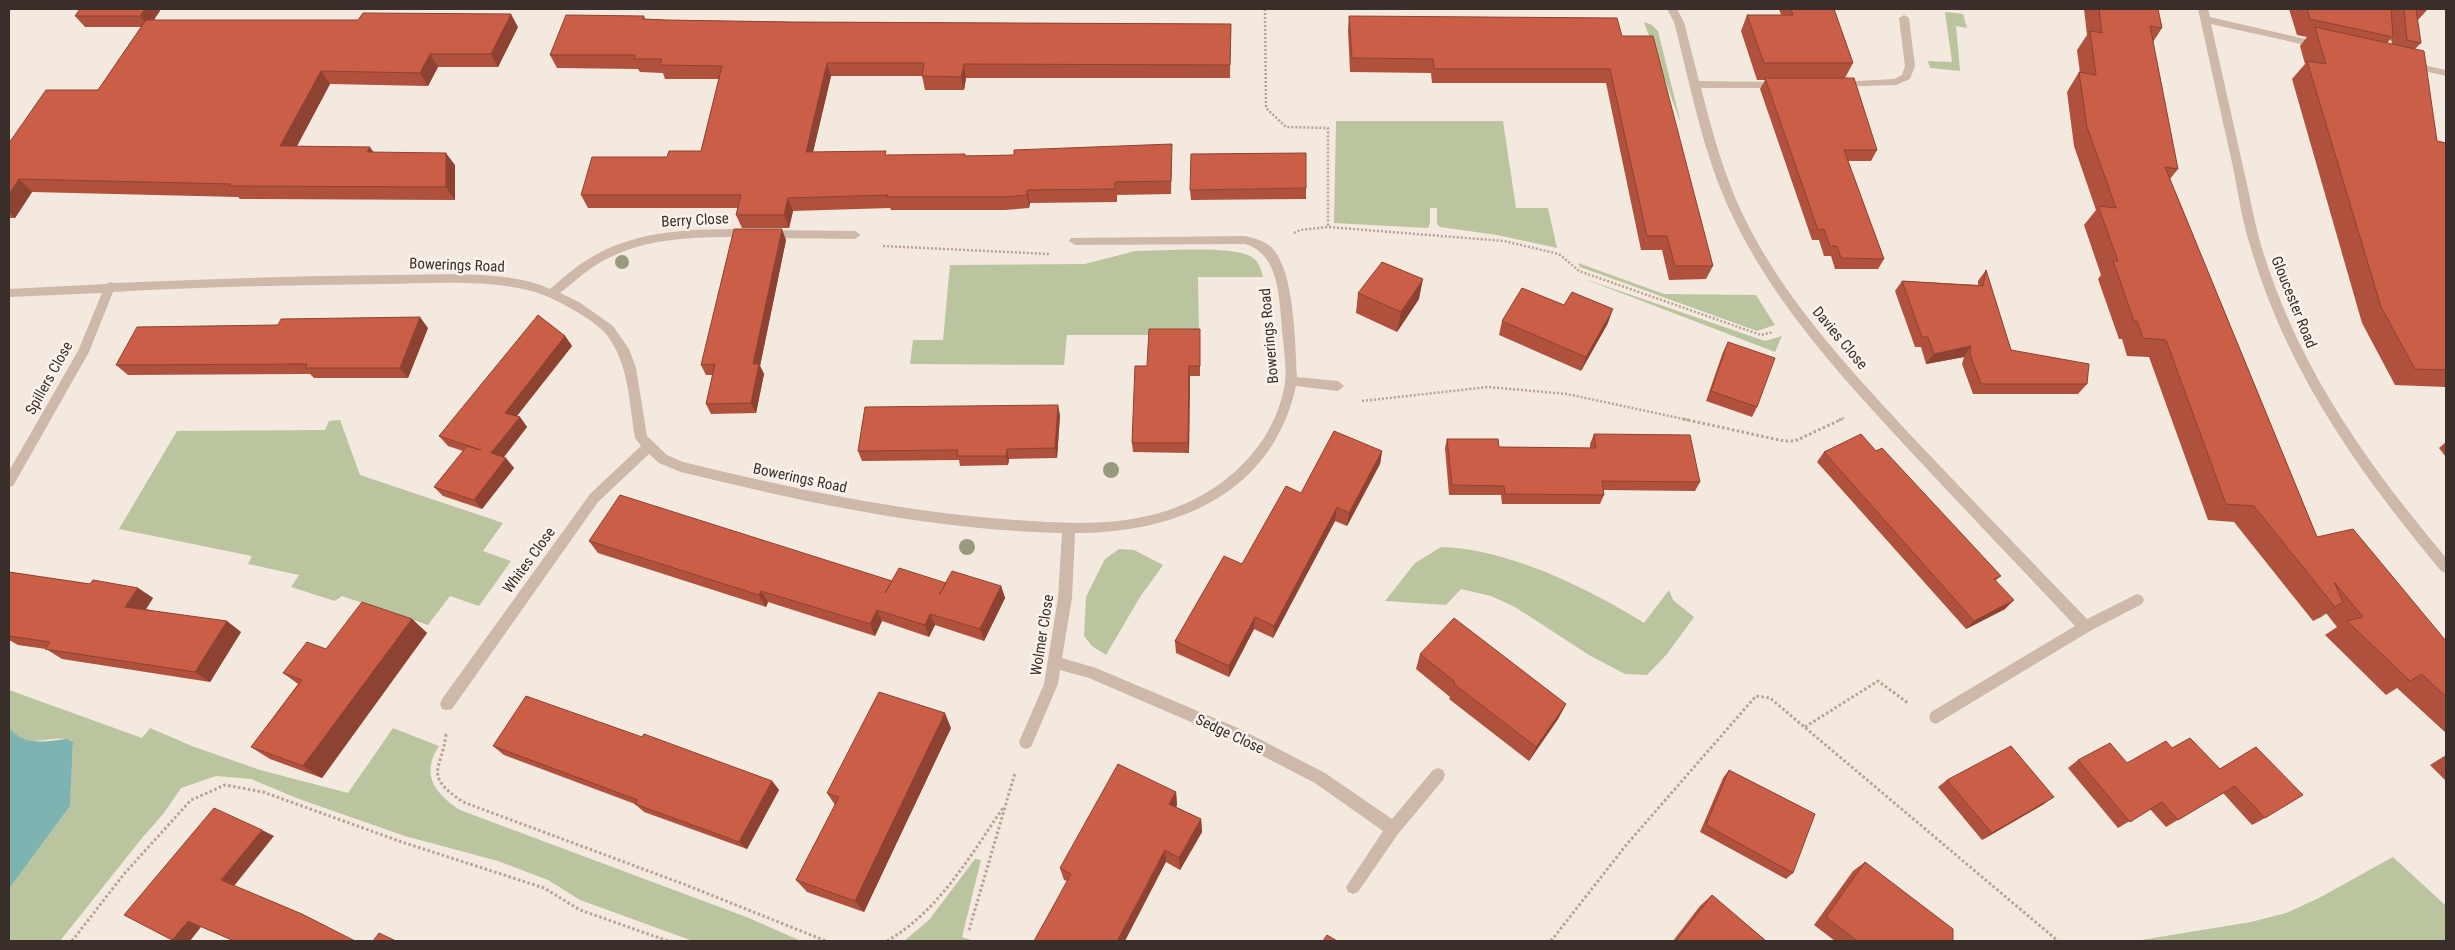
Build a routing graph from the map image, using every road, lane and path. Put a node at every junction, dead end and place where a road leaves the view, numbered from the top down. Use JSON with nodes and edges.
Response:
{"nodes":[{"id":1,"x":1265,"y":9,"type":"edge"},
{"id":2,"x":1672,"y":9,"type":"edge"},
{"id":3,"x":2204,"y":14,"type":"edge"},
{"id":4,"x":1904,"y":18,"type":"dead end"},
{"id":5,"x":2329,"y":47,"type":"edge"},
{"id":6,"x":2403,"y":64,"type":"edge"},
{"id":7,"x":2446,"y":73,"type":"edge"},
{"id":8,"x":1696,"y":84,"type":"junction"},
{"id":9,"x":1786,"y":85,"type":"edge"},
{"id":10,"x":1826,"y":85,"type":"edge"},
{"id":11,"x":1328,"y":227,"type":"junction"},
{"id":12,"x":855,"y":235,"type":"dead end"},
{"id":13,"x":1075,"y":241,"type":"joint"},
{"id":14,"x":880,"y":246,"type":"dead end"},
{"id":15,"x":1270,"y":252,"type":"junction"},
{"id":16,"x":110,"y":286,"type":"junction"},
{"id":17,"x":9,"y":292,"type":"edge"},
{"id":18,"x":553,"y":293,"type":"junction"},
{"id":19,"x":1804,"y":322,"type":"junction"},
{"id":20,"x":1291,"y":381,"type":"junction"},
{"id":21,"x":1338,"y":386,"type":"joint"},
{"id":22,"x":1874,"y":404,"type":"junction"},
{"id":23,"x":649,"y":446,"type":"junction"},
{"id":24,"x":9,"y":482,"type":"edge"},
{"id":25,"x":1069,"y":528,"type":"junction"},
{"id":26,"x":2446,"y":567,"type":"edge"},
{"id":27,"x":2137,"y":600,"type":"dead end"},
{"id":28,"x":2085,"y":627,"type":"junction"},
{"id":29,"x":1056,"y":662,"type":"junction"},
{"id":30,"x":446,"y":704,"type":"joint"},
{"id":31,"x":1936,"y":717,"type":"joint"},
{"id":32,"x":1805,"y":727,"type":"junction"},
{"id":33,"x":1026,"y":742,"type":"joint"},
{"id":34,"x":1438,"y":775,"type":"dead end"},
{"id":35,"x":1005,"y":806,"type":"junction"},
{"id":36,"x":1393,"y":829,"type":"junction"},
{"id":37,"x":1353,"y":887,"type":"dead end"},
{"id":38,"x":969,"y":930,"type":"dead end"},
{"id":39,"x":72,"y":941,"type":"edge"},
{"id":40,"x":668,"y":941,"type":"edge"},
{"id":41,"x":826,"y":941,"type":"edge"},
{"id":42,"x":887,"y":941,"type":"edge"},
{"id":43,"x":1551,"y":941,"type":"edge"},
{"id":44,"x":2058,"y":941,"type":"edge"}],
"edges":[{"from":1,"to":11,"type":"path"},
{"from":2,"to":8,"type":"street","name":"Davies Close"},
{"from":3,"to":5,"type":"street"},
{"from":3,"to":26,"type":"street","name":"Gloucester Road"},
{"from":4,"to":10,"type":"street"},
{"from":6,"to":7,"type":"street"},
{"from":8,"to":9,"type":"street"},
{"from":8,"to":19,"type":"street","name":"Davies Close"},
{"from":11,"to":15,"type":"path"},
{"from":11,"to":19,"type":"path"},
{"from":12,"to":18,"type":"street","name":"Berry Close"},
{"from":13,"to":14,"type":"path"},
{"from":13,"to":15,"type":"street"},
{"from":15,"to":20,"type":"street","name":"Bowerings Road"},
{"from":16,"to":17,"type":"street","name":"Bowerings Road"},
{"from":16,"to":18,"type":"street","name":"Bowerings Road"},
{"from":16,"to":24,"type":"street","name":"Spillers Close"},
{"from":18,"to":23,"type":"street","name":"Bowerings Road"},
{"from":19,"to":22,"type":"street","name":"Davies Close"},
{"from":20,"to":21,"type":"street"},
{"from":20,"to":25,"type":"street","name":"Bowerings Road"},
{"from":21,"to":22,"type":"path"},
{"from":22,"to":28,"type":"street","name":"Davies Close"},
{"from":23,"to":25,"type":"street","name":"Bowerings Road"},
{"from":23,"to":30,"type":"street","name":"Whites Close"},
{"from":25,"to":29,"type":"street","name":"Wolmer Close"},
{"from":27,"to":28,"type":"street"},
{"from":28,"to":31,"type":"street"},
{"from":29,"to":33,"type":"street","name":"Wolmer Close"},
{"from":29,"to":36,"type":"street","name":"Sedge Close"},
{"from":30,"to":41,"type":"path"},
{"from":31,"to":32,"type":"path"},
{"from":32,"to":43,"type":"path"},
{"from":32,"to":44,"type":"path"},
{"from":33,"to":35,"type":"path"},
{"from":34,"to":36,"type":"street"},
{"from":35,"to":38,"type":"path"},
{"from":35,"to":42,"type":"path"},
{"from":36,"to":37,"type":"street"},
{"from":39,"to":40,"type":"path"}]}
